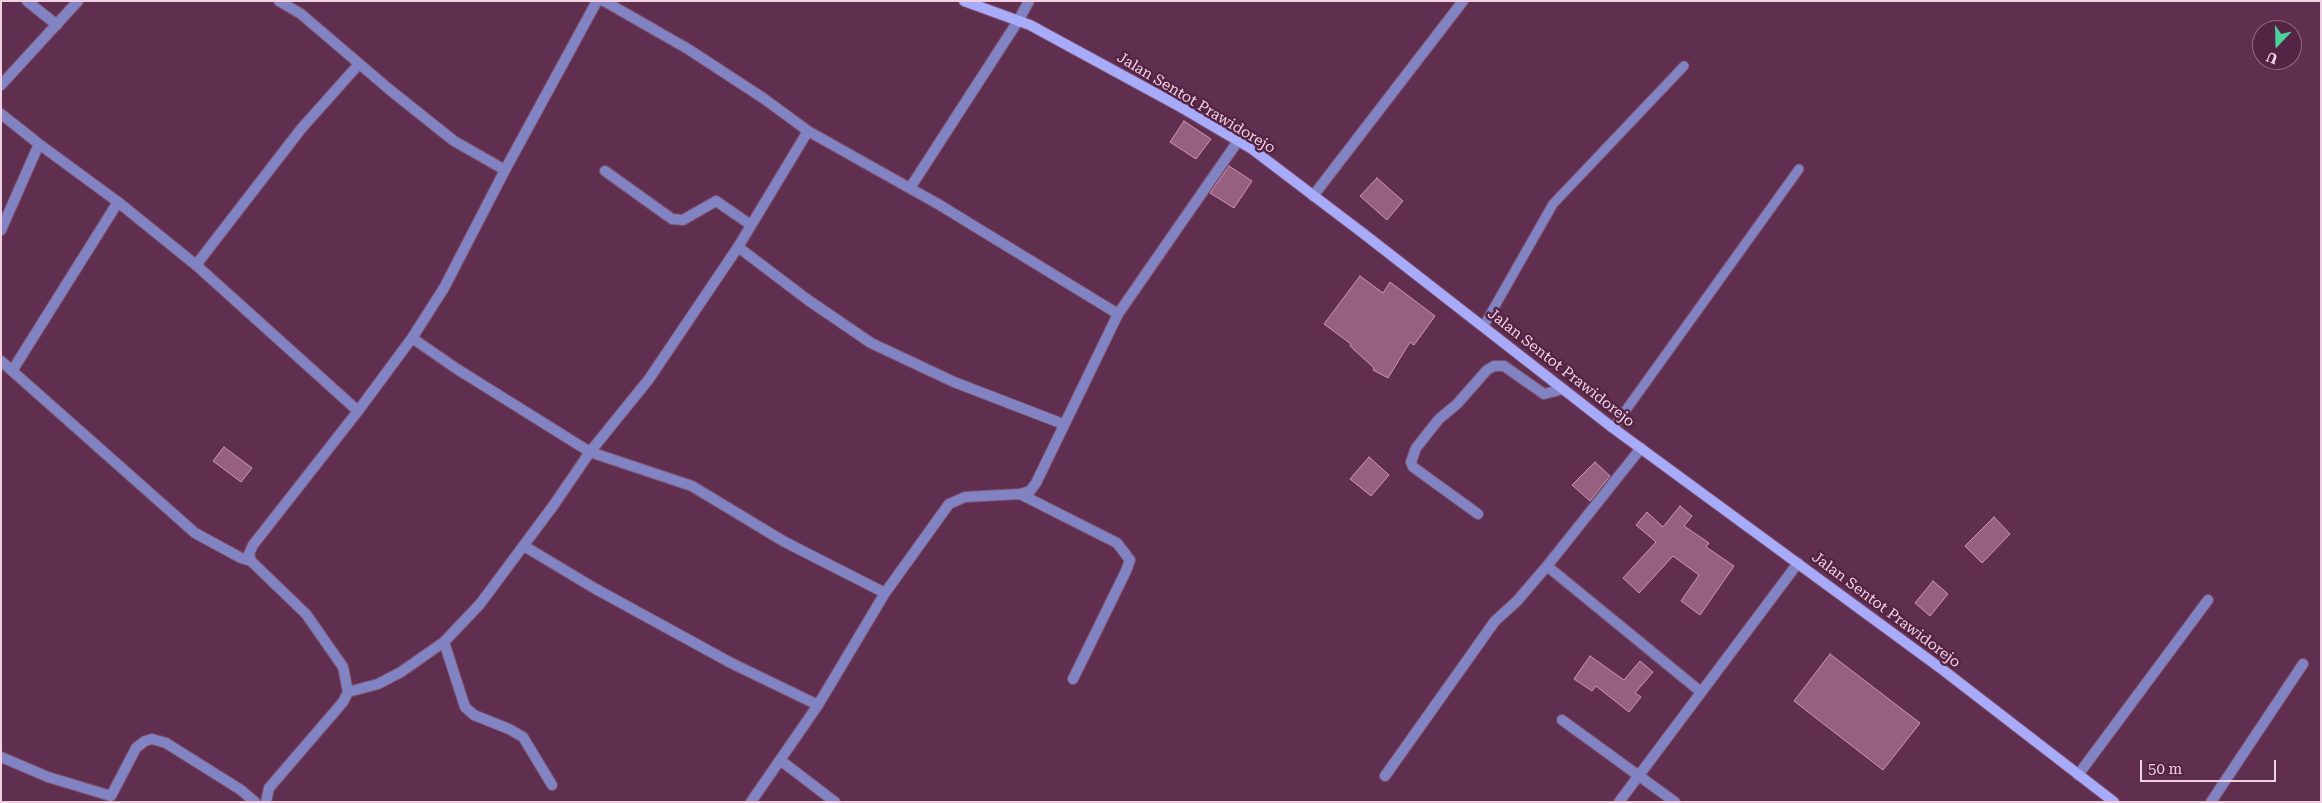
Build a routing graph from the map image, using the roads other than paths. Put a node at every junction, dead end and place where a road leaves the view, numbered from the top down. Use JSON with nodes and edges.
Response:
{"nodes":[{"id":1,"x":28,"y":1,"type":"edge"},
{"id":2,"x":78,"y":1,"type":"edge"},
{"id":3,"x":279,"y":1,"type":"edge"},
{"id":4,"x":597,"y":1,"type":"edge"},
{"id":5,"x":604,"y":1,"type":"edge"},
{"id":6,"x":964,"y":1,"type":"edge"},
{"id":7,"x":1029,"y":1,"type":"edge"},
{"id":8,"x":1463,"y":1,"type":"edge"},
{"id":9,"x":1018,"y":21,"type":"junction"},
{"id":10,"x":58,"y":24,"type":"junction"},
{"id":11,"x":359,"y":64,"type":"junction"},
{"id":12,"x":1684,"y":66,"type":"dead end"},
{"id":13,"x":1,"y":85,"type":"edge"},
{"id":14,"x":1,"y":114,"type":"edge"},
{"id":15,"x":808,"y":131,"type":"junction"},
{"id":16,"x":1238,"y":141,"type":"junction"},
{"id":17,"x":39,"y":144,"type":"junction"},
{"id":18,"x":1799,"y":169,"type":"dead end"},
{"id":19,"x":505,"y":170,"type":"junction"},
{"id":20,"x":605,"y":171,"type":"dead end"},
{"id":21,"x":910,"y":188,"type":"junction"},
{"id":22,"x":1313,"y":196,"type":"junction"},
{"id":23,"x":118,"y":202,"type":"junction"},
{"id":24,"x":751,"y":225,"type":"junction"},
{"id":25,"x":1,"y":230,"type":"edge"},
{"id":26,"x":738,"y":247,"type":"junction"},
{"id":27,"x":196,"y":265,"type":"junction"},
{"id":28,"x":1118,"y":314,"type":"junction"},
{"id":29,"x":1483,"y":327,"type":"junction"},
{"id":30,"x":412,"y":338,"type":"junction"},
{"id":31,"x":1,"y":361,"type":"edge"},
{"id":32,"x":12,"y":371,"type":"junction"},
{"id":33,"x":1563,"y":389,"type":"junction"},
{"id":34,"x":358,"y":411,"type":"junction"},
{"id":35,"x":1063,"y":424,"type":"junction"},
{"id":36,"x":1613,"y":428,"type":"junction"},
{"id":37,"x":1641,"y":448,"type":"junction"},
{"id":38,"x":590,"y":452,"type":"junction"},
{"id":39,"x":1020,"y":494,"type":"junction"},
{"id":40,"x":1478,"y":514,"type":"dead end"},
{"id":41,"x":524,"y":546,"type":"junction"},
{"id":42,"x":251,"y":561,"type":"junction"},
{"id":43,"x":1798,"y":563,"type":"junction"},
{"id":44,"x":1547,"y":566,"type":"junction"},
{"id":45,"x":885,"y":593,"type":"junction"},
{"id":46,"x":2208,"y":600,"type":"dead end"},
{"id":47,"x":444,"y":642,"type":"junction"},
{"id":48,"x":2303,"y":664,"type":"dead end"},
{"id":49,"x":1073,"y":679,"type":"dead end"},
{"id":50,"x":348,"y":692,"type":"junction"},
{"id":51,"x":1701,"y":692,"type":"junction"},
{"id":52,"x":818,"y":706,"type":"junction"},
{"id":53,"x":1562,"y":720,"type":"dead end"},
{"id":54,"x":1,"y":757,"type":"edge"},
{"id":55,"x":780,"y":760,"type":"junction"},
{"id":56,"x":1639,"y":774,"type":"junction"},
{"id":57,"x":2078,"y":775,"type":"junction"},
{"id":58,"x":1385,"y":776,"type":"dead end"},
{"id":59,"x":552,"y":786,"type":"dead end"},
{"id":60,"x":110,"y":799,"type":"edge"},
{"id":61,"x":2107,"y":800,"type":"edge"},
{"id":62,"x":255,"y":802,"type":"edge"},
{"id":63,"x":266,"y":802,"type":"edge"},
{"id":64,"x":751,"y":802,"type":"edge"},
{"id":65,"x":835,"y":802,"type":"edge"},
{"id":66,"x":1618,"y":802,"type":"edge"},
{"id":67,"x":1676,"y":802,"type":"edge"},
{"id":68,"x":2211,"y":802,"type":"edge"}],
"edges":[{"from":1,"to":10,"type":"street"},
{"from":2,"to":10,"type":"street"},
{"from":3,"to":11,"type":"street"},
{"from":4,"to":19,"type":"street"},
{"from":5,"to":15,"type":"street"},
{"from":6,"to":9,"type":"main road","name":"Jalan Sentot Prawidorejo"},
{"from":7,"to":9,"type":"street"},
{"from":8,"to":22,"type":"street"},
{"from":9,"to":16,"type":"main road","name":"Jalan Sentot Prawidorejo"},
{"from":9,"to":21,"type":"street"},
{"from":10,"to":13,"type":"street"},
{"from":11,"to":19,"type":"street"},
{"from":11,"to":27,"type":"street"},
{"from":12,"to":29,"type":"lane"},
{"from":14,"to":17,"type":"street"},
{"from":15,"to":21,"type":"street"},
{"from":15,"to":24,"type":"street"},
{"from":16,"to":22,"type":"main road","name":"Jalan Sentot Prawidorejo"},
{"from":16,"to":28,"type":"street"},
{"from":17,"to":23,"type":"street"},
{"from":17,"to":25,"type":"street"},
{"from":18,"to":36,"type":"lane"},
{"from":19,"to":30,"type":"street"},
{"from":20,"to":24,"type":"street"},
{"from":21,"to":28,"type":"street"},
{"from":22,"to":29,"type":"main road","name":"Jalan Sentot Prawidorejo"},
{"from":23,"to":27,"type":"street"},
{"from":23,"to":32,"type":"street"},
{"from":24,"to":26,"type":"street"},
{"from":26,"to":35,"type":"street"},
{"from":26,"to":38,"type":"street"},
{"from":27,"to":34,"type":"street"},
{"from":28,"to":35,"type":"street"},
{"from":29,"to":33,"type":"main road","name":"Jalan Sentot Prawidorejo"},
{"from":30,"to":34,"type":"street"},
{"from":30,"to":38,"type":"street"},
{"from":31,"to":32,"type":"street"},
{"from":32,"to":42,"type":"street"},
{"from":33,"to":36,"type":"main road","name":"Jalan Sentot Prawidorejo"},
{"from":33,"to":40,"type":"street"},
{"from":34,"to":42,"type":"street"},
{"from":35,"to":39,"type":"street"},
{"from":36,"to":37,"type":"main road","name":"Jalan Sentot Prawidorejo"},
{"from":37,"to":43,"type":"main road","name":"Jalan Sentot Prawidorejo"},
{"from":37,"to":44,"type":"street"},
{"from":38,"to":41,"type":"street"},
{"from":38,"to":45,"type":"street"},
{"from":39,"to":45,"type":"street"},
{"from":39,"to":49,"type":"street"},
{"from":41,"to":47,"type":"street"},
{"from":41,"to":52,"type":"street"},
{"from":42,"to":50,"type":"street"},
{"from":43,"to":51,"type":"street"},
{"from":43,"to":57,"type":"main road","name":"Jalan Sentot Prawidorejo"},
{"from":44,"to":51,"type":"street"},
{"from":44,"to":58,"type":"street"},
{"from":45,"to":52,"type":"street"},
{"from":46,"to":57,"type":"street"},
{"from":47,"to":50,"type":"street"},
{"from":47,"to":59,"type":"street"},
{"from":48,"to":68,"type":"street"},
{"from":50,"to":63,"type":"street"},
{"from":51,"to":56,"type":"street"},
{"from":52,"to":55,"type":"street"},
{"from":53,"to":56,"type":"street"},
{"from":54,"to":60,"type":"street"},
{"from":55,"to":64,"type":"street"},
{"from":55,"to":65,"type":"street"},
{"from":56,"to":66,"type":"street"},
{"from":56,"to":67,"type":"street"},
{"from":57,"to":61,"type":"main road","name":"Jalan Sentot Prawidorejo"},
{"from":60,"to":62,"type":"street"}]}
